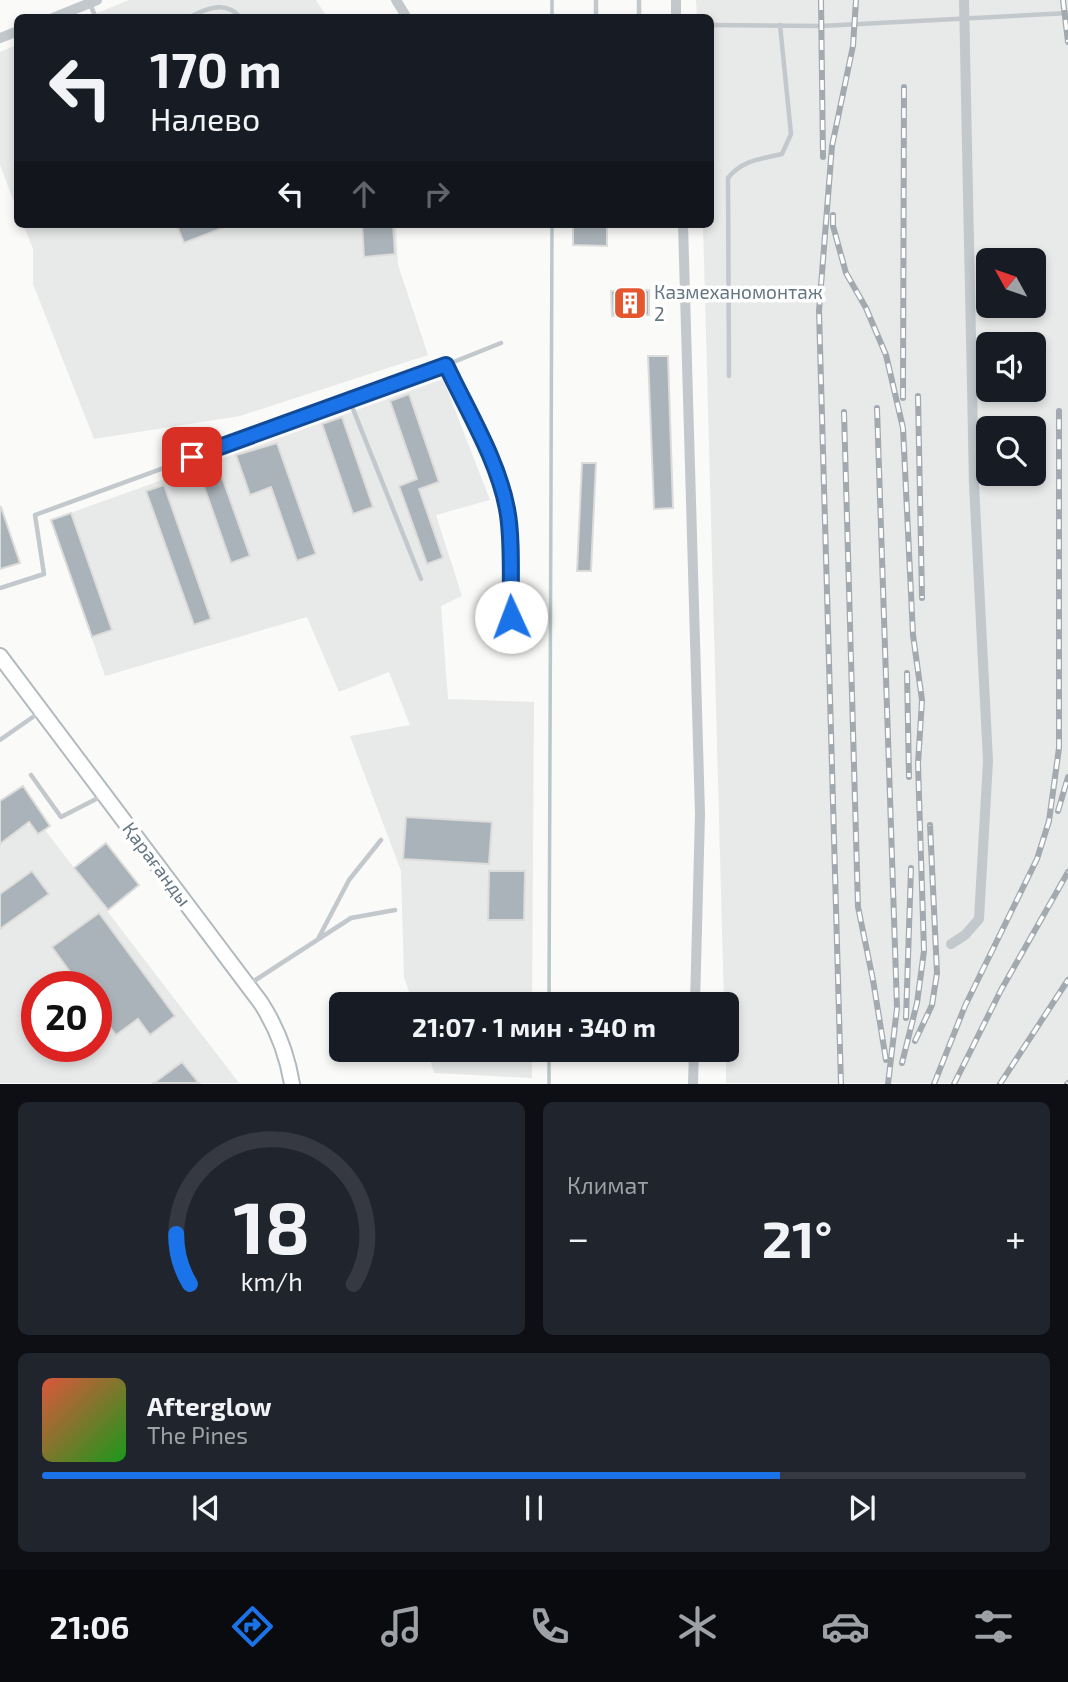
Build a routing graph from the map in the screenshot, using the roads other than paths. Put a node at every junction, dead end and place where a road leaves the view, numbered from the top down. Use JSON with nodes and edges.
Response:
{"nodes":[{"id":1,"x":964,"y":0,"type":"edge"},
{"id":2,"x":93,"y":2,"type":"edge"},
{"id":3,"x":1068,"y":13,"type":"edge"},
{"id":4,"x":63,"y":14,"type":"edge"},
{"id":5,"x":197,"y":14,"type":"edge"},
{"id":6,"x":238,"y":14,"type":"edge"},
{"id":7,"x":964,"y":18,"type":"junction"},
{"id":8,"x":714,"y":25,"type":"edge"},
{"id":9,"x":780,"y":25,"type":"junction"},
{"id":10,"x":683,"y":228,"type":"edge"},
{"id":11,"x":501,"y":342,"type":"dead end"},
{"id":12,"x":446,"y":365,"type":"junction"},
{"id":13,"x":729,"y":376,"type":"dead end"},
{"id":14,"x":349,"y":399,"type":"junction"},
{"id":15,"x":421,"y":579,"type":"dead end"},
{"id":16,"x":0,"y":588,"type":"edge"},
{"id":17,"x":511,"y":617,"type":"dead end"},
{"id":18,"x":0,"y":656,"type":"edge"},
{"id":19,"x":41,"y":711,"type":"junction"},
{"id":20,"x":0,"y":740,"type":"edge"},
{"id":21,"x":31,"y":775,"type":"dead end"},
{"id":22,"x":106,"y":794,"type":"junction"},
{"id":23,"x":381,"y":840,"type":"dead end"},
{"id":24,"x":395,"y":910,"type":"dead end"},
{"id":25,"x":318,"y":940,"type":"junction"},
{"id":26,"x":951,"y":944,"type":"dead end"},
{"id":27,"x":247,"y":985,"type":"junction"},
{"id":28,"x":695,"y":992,"type":"edge"},
{"id":29,"x":694,"y":1062,"type":"edge"},
{"id":30,"x":292,"y":1083,"type":"edge"},
{"id":31,"x":693,"y":1083,"type":"edge"}],
"edges":[{"from":1,"to":7,"type":"street"},
{"from":2,"to":4,"type":"street"},
{"from":3,"to":7,"type":"lane"},
{"from":5,"to":6,"type":"lane"},
{"from":7,"to":9,"type":"lane"},
{"from":7,"to":26,"type":"street"},
{"from":8,"to":9,"type":"lane"},
{"from":9,"to":13,"type":"lane"},
{"from":10,"to":28,"type":"street"},
{"from":11,"to":12,"type":"lane"},
{"from":12,"to":14,"type":"lane"},
{"from":12,"to":17,"type":"lane"},
{"from":14,"to":15,"type":"lane"},
{"from":14,"to":16,"type":"lane"},
{"from":18,"to":19,"type":"main road","name":"Қарағанды"},
{"from":19,"to":20,"type":"lane"},
{"from":19,"to":22,"type":"main road","name":"Қарағанды"},
{"from":21,"to":22,"type":"lane"},
{"from":22,"to":27,"type":"main road","name":"Қарағанды"},
{"from":23,"to":25,"type":"lane"},
{"from":24,"to":25,"type":"lane"},
{"from":25,"to":27,"type":"lane"},
{"from":27,"to":30,"type":"main road","name":"Қарағанды"},
{"from":29,"to":31,"type":"street"}]}
